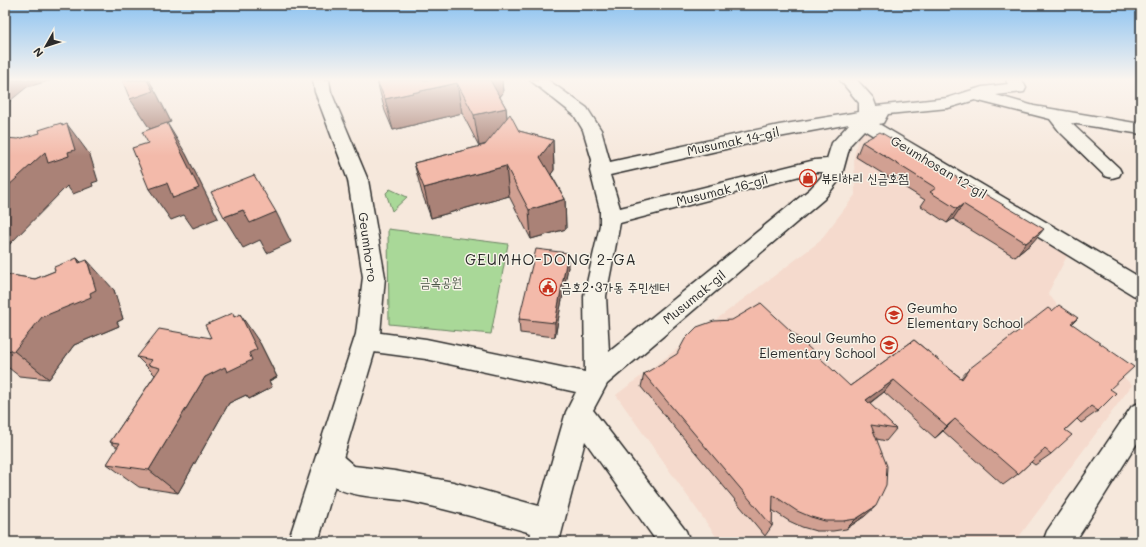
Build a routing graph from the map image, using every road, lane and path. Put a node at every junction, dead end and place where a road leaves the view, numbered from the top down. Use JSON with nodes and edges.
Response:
{"nodes":[{"id":1,"x":328,"y":106,"type":"edge"},
{"id":2,"x":572,"y":106,"type":"edge"},
{"id":3,"x":867,"y":106,"type":"edge"},
{"id":4,"x":924,"y":106,"type":"edge"},
{"id":5,"x":1013,"y":106,"type":"edge"},
{"id":6,"x":1056,"y":115,"type":"junction"},
{"id":7,"x":868,"y":116,"type":"junction"},
{"id":8,"x":1141,"y":129,"type":"edge"},
{"id":9,"x":835,"y":165,"type":"junction"},
{"id":10,"x":599,"y":171,"type":"junction"},
{"id":11,"x":1112,"y":172,"type":"dead end"},
{"id":12,"x":610,"y":218,"type":"junction"},
{"id":13,"x":1141,"y":289,"type":"edge"},
{"id":14,"x":366,"y":341,"type":"junction"},
{"id":15,"x":595,"y":380,"type":"junction"},
{"id":16,"x":579,"y":412,"type":"junction"},
{"id":17,"x":1141,"y":414,"type":"edge"},
{"id":18,"x":328,"y":462,"type":"junction"},
{"id":19,"x":546,"y":533,"type":"edge"},
{"id":20,"x":303,"y":542,"type":"edge"},
{"id":21,"x":675,"y":542,"type":"edge"},
{"id":22,"x":1058,"y":542,"type":"edge"}],
"edges":[{"from":1,"to":14,"type":"street","name":"Geumho-ro"},
{"from":2,"to":10,"type":"street"},
{"from":3,"to":7,"type":"street"},
{"from":4,"to":7,"type":"street"},
{"from":5,"to":6,"type":"street"},
{"from":6,"to":8,"type":"street"},
{"from":6,"to":11,"type":"street"},
{"from":7,"to":9,"type":"street","name":"Musumak-gil"},
{"from":7,"to":10,"type":"street","name":"Musumak 14-gil"},
{"from":7,"to":13,"type":"street","name":"Geumhosan 12-gil"},
{"from":9,"to":12,"type":"street","name":"Musumak 16-gil"},
{"from":9,"to":15,"type":"street","name":"Musumak-gil"},
{"from":10,"to":12,"type":"street"},
{"from":12,"to":15,"type":"street"},
{"from":14,"to":15,"type":"street"},
{"from":14,"to":18,"type":"street","name":"Geumho-ro"},
{"from":15,"to":16,"type":"street","name":"Musumak-gil"},
{"from":16,"to":19,"type":"street","name":"Musumak-gil"},
{"from":16,"to":21,"type":"street"},
{"from":17,"to":22,"type":"street"},
{"from":18,"to":19,"type":"street"},
{"from":18,"to":20,"type":"street","name":"Geumho-ro"}]}
